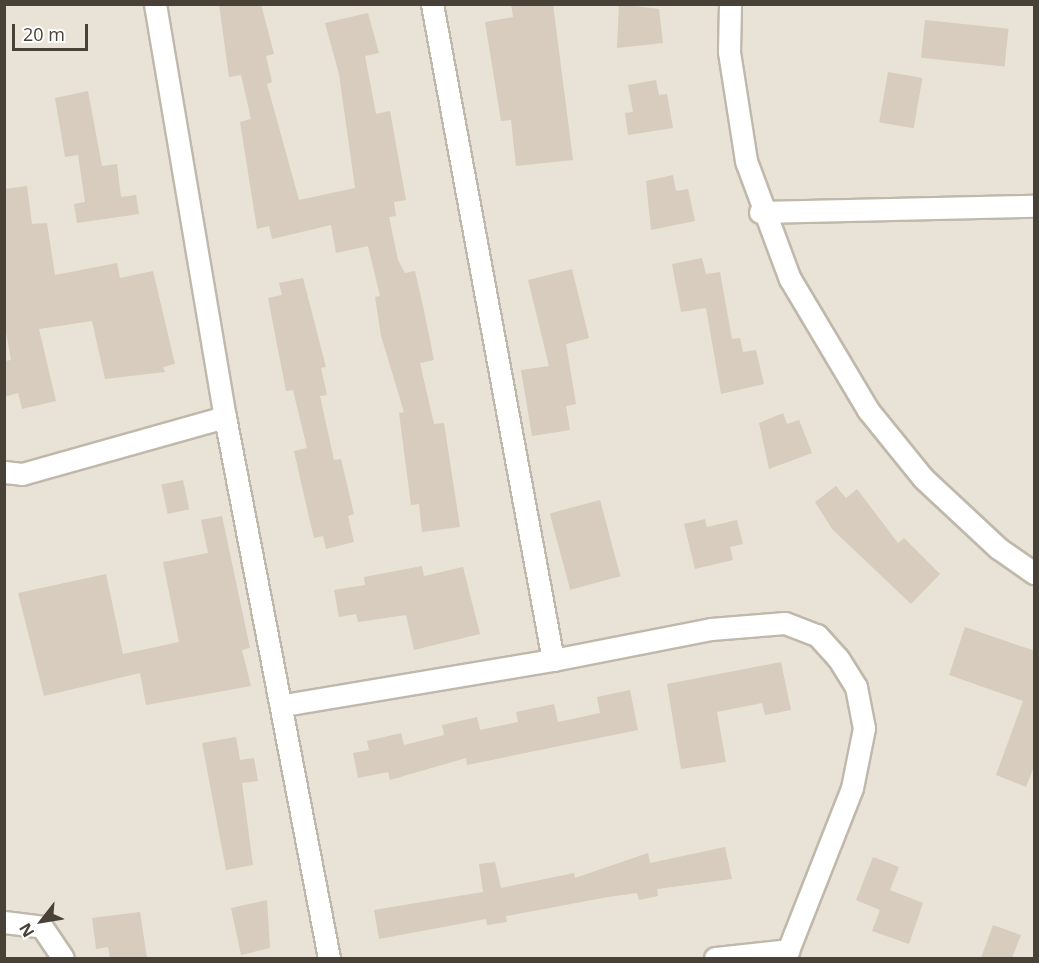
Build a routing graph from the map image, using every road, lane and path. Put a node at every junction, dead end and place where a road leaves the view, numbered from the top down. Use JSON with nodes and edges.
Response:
{"nodes":[{"id":1,"x":155,"y":4,"type":"edge"},
{"id":2,"x":432,"y":4,"type":"edge"},
{"id":3,"x":730,"y":4,"type":"edge"},
{"id":4,"x":1035,"y":206,"type":"edge"},
{"id":5,"x":760,"y":212,"type":"junction"},
{"id":6,"x":225,"y":417,"type":"junction"},
{"id":7,"x":4,"y":472,"type":"edge"},
{"id":8,"x":1035,"y":573,"type":"edge"},
{"id":9,"x":553,"y":660,"type":"junction"},
{"id":10,"x":284,"y":705,"type":"junction"},
{"id":11,"x":4,"y":922,"type":"edge"},
{"id":12,"x":787,"y":954,"type":"edge"},
{"id":13,"x":63,"y":958,"type":"edge"},
{"id":14,"x":329,"y":958,"type":"edge"},
{"id":15,"x":715,"y":958,"type":"edge"}],
"edges":[{"from":1,"to":6,"type":"street"},
{"from":2,"to":9,"type":"street"},
{"from":3,"to":5,"type":"street"},
{"from":4,"to":5,"type":"street"},
{"from":5,"to":8,"type":"street"},
{"from":6,"to":7,"type":"street"},
{"from":6,"to":10,"type":"street"},
{"from":9,"to":10,"type":"street"},
{"from":9,"to":12,"type":"street"},
{"from":10,"to":14,"type":"street"},
{"from":11,"to":13,"type":"street"},
{"from":12,"to":15,"type":"street"}]}
